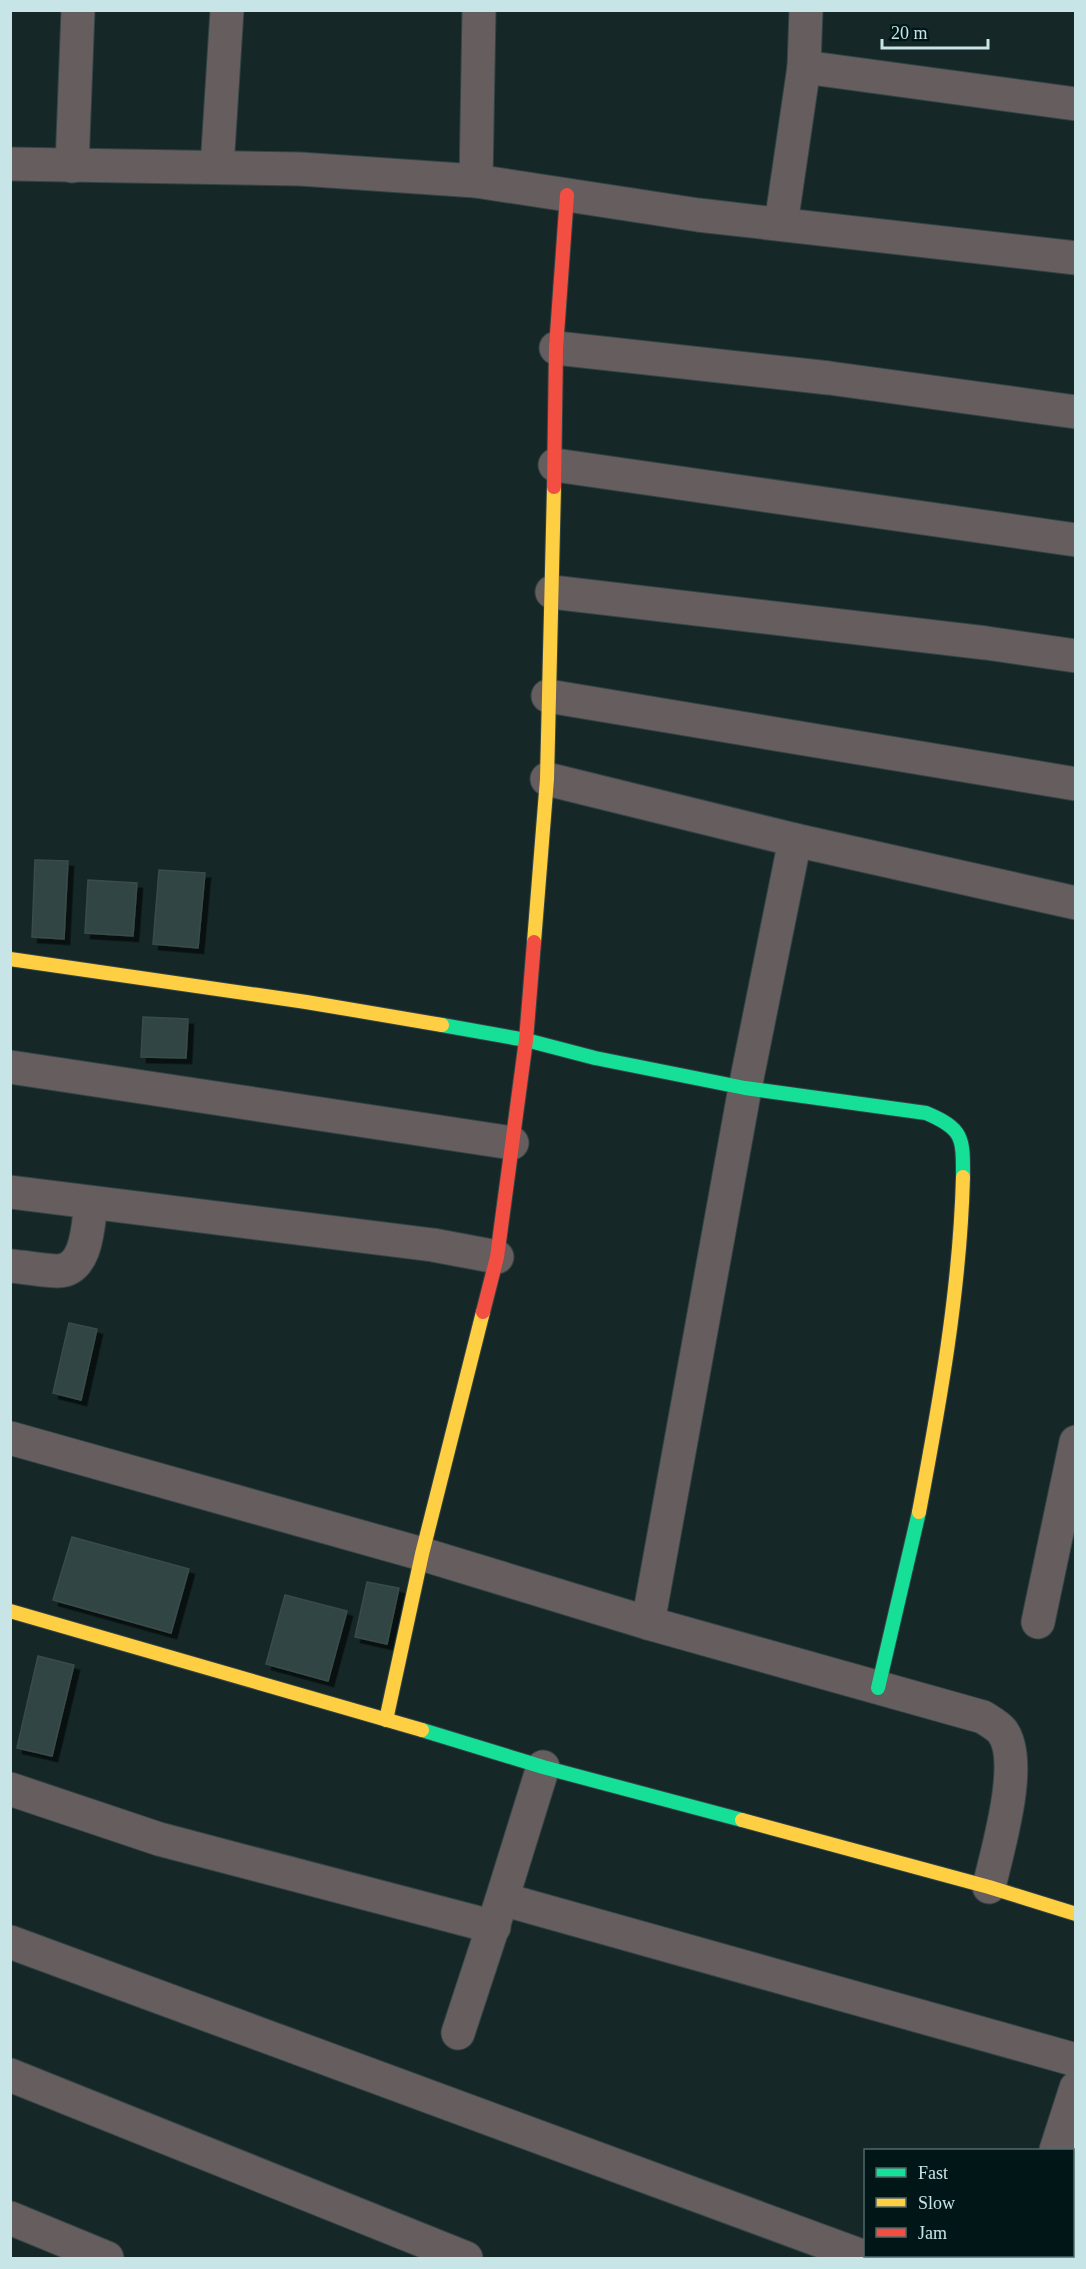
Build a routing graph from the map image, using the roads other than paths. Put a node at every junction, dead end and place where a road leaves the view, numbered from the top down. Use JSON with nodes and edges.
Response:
{"nodes":[{"id":1,"x":78,"y":10,"type":"edge"},
{"id":2,"x":227,"y":10,"type":"edge"},
{"id":3,"x":479,"y":10,"type":"edge"},
{"id":4,"x":806,"y":10,"type":"edge"},
{"id":5,"x":804,"y":67,"type":"junction"},
{"id":6,"x":1076,"y":104,"type":"edge"},
{"id":7,"x":10,"y":164,"type":"edge"},
{"id":8,"x":72,"y":166,"type":"junction"},
{"id":9,"x":217,"y":167,"type":"junction"},
{"id":10,"x":476,"y":181,"type":"junction"},
{"id":11,"x":567,"y":195,"type":"junction"},
{"id":12,"x":781,"y":224,"type":"junction"},
{"id":13,"x":1076,"y":258,"type":"edge"},
{"id":14,"x":555,"y":348,"type":"junction"},
{"id":15,"x":1076,"y":412,"type":"edge"},
{"id":16,"x":555,"y":465,"type":"junction"},
{"id":17,"x":1076,"y":540,"type":"edge"},
{"id":18,"x":552,"y":592,"type":"junction"},
{"id":19,"x":1076,"y":656,"type":"edge"},
{"id":20,"x":548,"y":696,"type":"junction"},
{"id":21,"x":547,"y":779,"type":"junction"},
{"id":22,"x":1076,"y":784,"type":"edge"},
{"id":23,"x":795,"y":840,"type":"junction"},
{"id":24,"x":1076,"y":903,"type":"edge"},
{"id":25,"x":10,"y":959,"type":"edge"},
{"id":26,"x":526,"y":1040,"type":"junction"},
{"id":27,"x":10,"y":1067,"type":"edge"},
{"id":28,"x":745,"y":1088,"type":"junction"},
{"id":29,"x":512,"y":1143,"type":"junction"},
{"id":30,"x":10,"y":1192,"type":"edge"},
{"id":31,"x":91,"y":1203,"type":"junction"},
{"id":32,"x":497,"y":1257,"type":"junction"},
{"id":33,"x":10,"y":1266,"type":"edge"},
{"id":34,"x":10,"y":1438,"type":"edge"},
{"id":35,"x":1076,"y":1443,"type":"edge"},
{"id":36,"x":422,"y":1554,"type":"junction"},
{"id":37,"x":10,"y":1611,"type":"edge"},
{"id":38,"x":1038,"y":1622,"type":"dead end"},
{"id":39,"x":648,"y":1623,"type":"junction"},
{"id":40,"x":878,"y":1688,"type":"junction"},
{"id":41,"x":386,"y":1720,"type":"junction"},
{"id":42,"x":543,"y":1767,"type":"junction"},
{"id":43,"x":10,"y":1789,"type":"edge"},
{"id":44,"x":989,"y":1887,"type":"junction"},
{"id":45,"x":498,"y":1913,"type":"junction"},
{"id":46,"x":1076,"y":1914,"type":"edge"},
{"id":47,"x":10,"y":1942,"type":"edge"},
{"id":48,"x":458,"y":2033,"type":"dead end"},
{"id":49,"x":1076,"y":2060,"type":"edge"},
{"id":50,"x":10,"y":2075,"type":"edge"},
{"id":51,"x":1076,"y":2088,"type":"edge"},
{"id":52,"x":1057,"y":2149,"type":"edge"},
{"id":53,"x":10,"y":2218,"type":"edge"},
{"id":54,"x":107,"y":2259,"type":"edge"},
{"id":55,"x":466,"y":2259,"type":"edge"},
{"id":56,"x":867,"y":2259,"type":"edge"}],
"edges":[{"from":1,"to":8,"type":"street"},
{"from":2,"to":9,"type":"street"},
{"from":3,"to":10,"type":"street"},
{"from":4,"to":5,"type":"street"},
{"from":5,"to":6,"type":"street"},
{"from":5,"to":12,"type":"street"},
{"from":7,"to":8,"type":"street"},
{"from":8,"to":9,"type":"street"},
{"from":9,"to":10,"type":"street"},
{"from":10,"to":11,"type":"street"},
{"from":11,"to":12,"type":"street"},
{"from":11,"to":14,"type":"street"},
{"from":12,"to":13,"type":"street"},
{"from":14,"to":15,"type":"street"},
{"from":14,"to":16,"type":"street"},
{"from":16,"to":17,"type":"street"},
{"from":16,"to":18,"type":"street"},
{"from":18,"to":19,"type":"street"},
{"from":18,"to":20,"type":"street"},
{"from":20,"to":21,"type":"street"},
{"from":20,"to":22,"type":"street"},
{"from":21,"to":23,"type":"street"},
{"from":21,"to":26,"type":"street"},
{"from":23,"to":24,"type":"street"},
{"from":23,"to":28,"type":"street"},
{"from":25,"to":26,"type":"street"},
{"from":26,"to":28,"type":"street"},
{"from":26,"to":29,"type":"street"},
{"from":27,"to":29,"type":"street"},
{"from":28,"to":39,"type":"street"},
{"from":28,"to":40,"type":"street"},
{"from":29,"to":32,"type":"street"},
{"from":30,"to":31,"type":"street"},
{"from":31,"to":32,"type":"street"},
{"from":31,"to":33,"type":"street"},
{"from":32,"to":36,"type":"street"},
{"from":34,"to":36,"type":"street"},
{"from":35,"to":38,"type":"street"},
{"from":36,"to":39,"type":"street"},
{"from":36,"to":41,"type":"street"},
{"from":37,"to":41,"type":"street"},
{"from":39,"to":40,"type":"street"},
{"from":40,"to":44,"type":"street"},
{"from":41,"to":42,"type":"street"},
{"from":42,"to":44,"type":"street"},
{"from":42,"to":45,"type":"street"},
{"from":43,"to":45,"type":"street"},
{"from":44,"to":46,"type":"street"},
{"from":45,"to":48,"type":"street"},
{"from":45,"to":49,"type":"street"},
{"from":47,"to":56,"type":"street"},
{"from":50,"to":55,"type":"street"},
{"from":51,"to":52,"type":"street"},
{"from":53,"to":54,"type":"street"}]}
